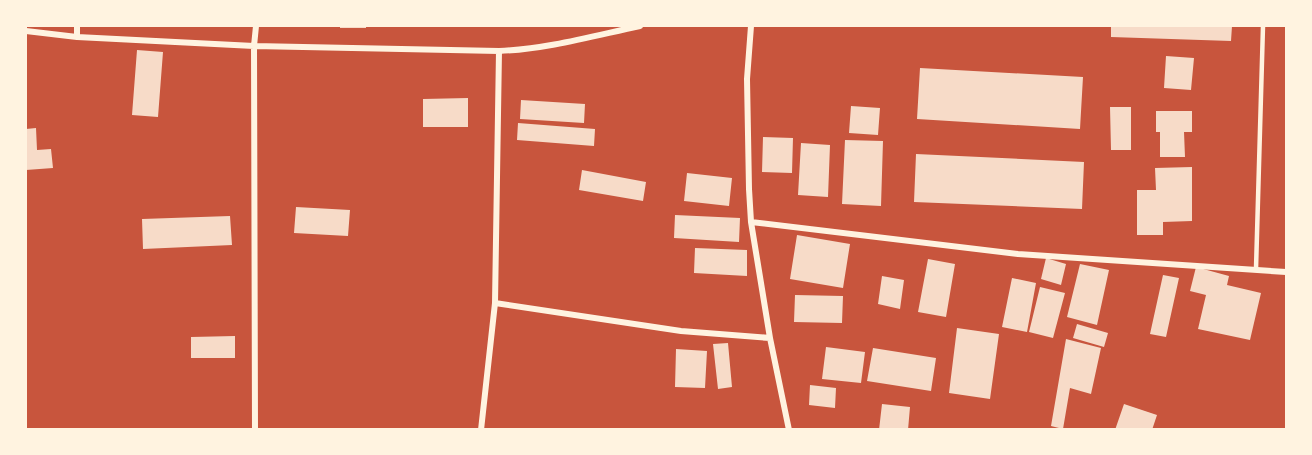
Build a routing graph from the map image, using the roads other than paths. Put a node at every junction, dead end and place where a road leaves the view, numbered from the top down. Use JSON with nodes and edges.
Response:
{"nodes":[{"id":1,"x":76,"y":26,"type":"edge"},
{"id":2,"x":256,"y":26,"type":"edge"},
{"id":3,"x":640,"y":26,"type":"edge"},
{"id":4,"x":751,"y":26,"type":"edge"},
{"id":5,"x":1263,"y":26,"type":"edge"},
{"id":6,"x":26,"y":32,"type":"edge"},
{"id":7,"x":77,"y":37,"type":"junction"},
{"id":8,"x":254,"y":46,"type":"junction"},
{"id":9,"x":499,"y":51,"type":"junction"},
{"id":10,"x":751,"y":222,"type":"junction"},
{"id":11,"x":1256,"y":269,"type":"junction"},
{"id":12,"x":1287,"y":272,"type":"edge"},
{"id":13,"x":495,"y":303,"type":"junction"},
{"id":14,"x":770,"y":338,"type":"junction"},
{"id":15,"x":255,"y":429,"type":"edge"},
{"id":16,"x":482,"y":429,"type":"edge"},
{"id":17,"x":789,"y":429,"type":"edge"}],
"edges":[{"from":1,"to":7,"type":"street"},
{"from":2,"to":8,"type":"street"},
{"from":3,"to":9,"type":"street"},
{"from":4,"to":10,"type":"street"},
{"from":5,"to":11,"type":"lane"},
{"from":6,"to":7,"type":"street"},
{"from":7,"to":8,"type":"street"},
{"from":8,"to":9,"type":"street"},
{"from":8,"to":15,"type":"street"},
{"from":9,"to":13,"type":"street"},
{"from":10,"to":11,"type":"street"},
{"from":10,"to":14,"type":"street"},
{"from":11,"to":12,"type":"street"},
{"from":13,"to":14,"type":"street"},
{"from":13,"to":16,"type":"street"},
{"from":14,"to":17,"type":"street"}]}
